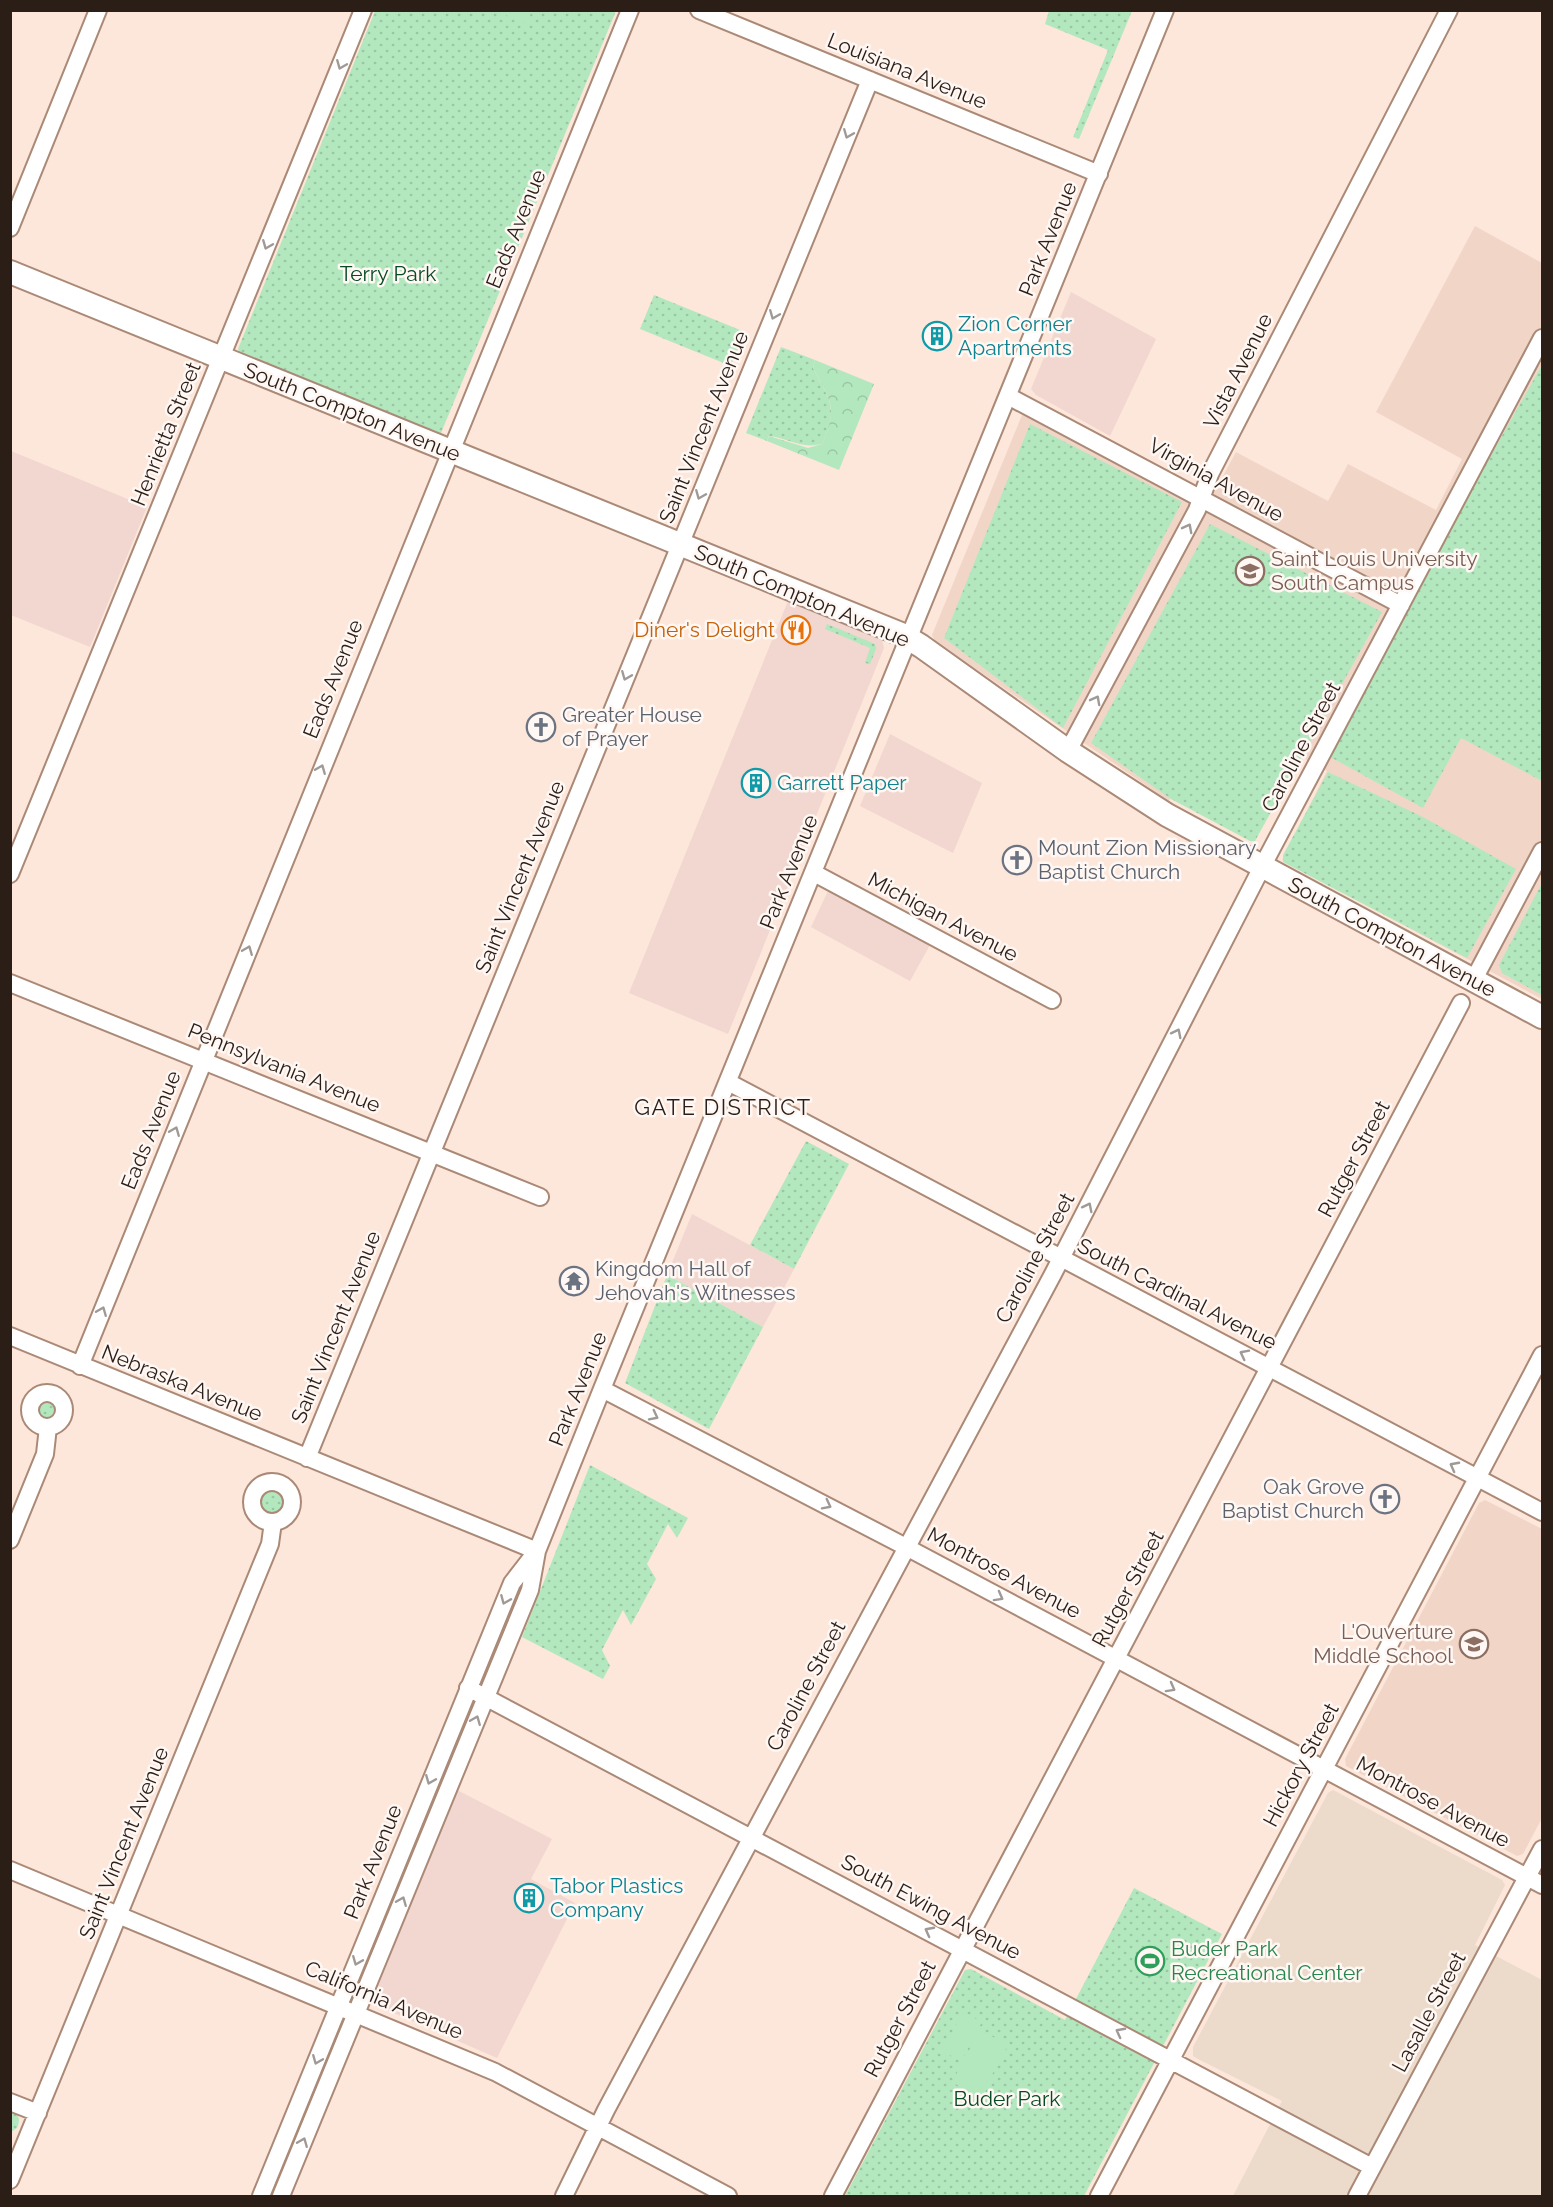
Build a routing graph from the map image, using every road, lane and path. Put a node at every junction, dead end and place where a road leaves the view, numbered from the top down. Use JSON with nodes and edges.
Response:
{"nodes":[{"id":1,"x":99,"y":10,"type":"edge"},
{"id":2,"x":363,"y":10,"type":"edge"},
{"id":3,"x":630,"y":10,"type":"edge"},
{"id":4,"x":699,"y":10,"type":"edge"},
{"id":5,"x":1166,"y":10,"type":"edge"},
{"id":6,"x":1449,"y":10,"type":"edge"},
{"id":7,"x":870,"y":80,"type":"junction"},
{"id":8,"x":1099,"y":174,"type":"junction"},
{"id":9,"x":10,"y":228,"type":"edge"},
{"id":10,"x":10,"y":272,"type":"edge"},
{"id":11,"x":1542,"y":338,"type":"edge"},
{"id":12,"x":221,"y":359,"type":"junction"},
{"id":13,"x":1008,"y":396,"type":"junction"},
{"id":14,"x":449,"y":452,"type":"junction"},
{"id":15,"x":1201,"y":497,"type":"junction"},
{"id":16,"x":680,"y":545,"type":"junction"},
{"id":17,"x":1401,"y":605,"type":"junction"},
{"id":18,"x":909,"y":639,"type":"junction"},
{"id":19,"x":1068,"y":751,"type":"junction"},
{"id":20,"x":1542,"y":851,"type":"edge"},
{"id":21,"x":1262,"y":867,"type":"junction"},
{"id":22,"x":814,"y":873,"type":"junction"},
{"id":23,"x":10,"y":874,"type":"edge"},
{"id":24,"x":1473,"y":981,"type":"junction"},
{"id":25,"x":10,"y":983,"type":"edge"},
{"id":26,"x":1052,"y":1000,"type":"dead end"},
{"id":27,"x":1461,"y":1003,"type":"dead end"},
{"id":28,"x":1542,"y":1017,"type":"edge"},
{"id":29,"x":203,"y":1060,"type":"junction"},
{"id":30,"x":728,"y":1082,"type":"junction"},
{"id":31,"x":431,"y":1153,"type":"junction"},
{"id":32,"x":540,"y":1197,"type":"dead end"},
{"id":33,"x":1061,"y":1259,"type":"junction"},
{"id":34,"x":10,"y":1336,"type":"edge"},
{"id":35,"x":1542,"y":1354,"type":"edge"},
{"id":36,"x":80,"y":1366,"type":"junction"},
{"id":37,"x":1270,"y":1367,"type":"junction"},
{"id":38,"x":602,"y":1389,"type":"junction"},
{"id":39,"x":48,"y":1428,"type":"dead end"},
{"id":40,"x":306,"y":1458,"type":"junction"},
{"id":41,"x":1478,"y":1478,"type":"junction"},
{"id":42,"x":1542,"y":1512,"type":"edge"},
{"id":43,"x":273,"y":1522,"type":"dead end"},
{"id":44,"x":10,"y":1540,"type":"edge"},
{"id":45,"x":906,"y":1547,"type":"junction"},
{"id":46,"x":537,"y":1551,"type":"junction"},
{"id":47,"x":1117,"y":1659,"type":"junction"},
{"id":48,"x":468,"y":1689,"type":"junction"},
{"id":49,"x":486,"y":1696,"type":"junction"},
{"id":50,"x":1324,"y":1770,"type":"junction"},
{"id":51,"x":751,"y":1837,"type":"junction"},
{"id":52,"x":1542,"y":1849,"type":"edge"},
{"id":53,"x":10,"y":1870,"type":"edge"},
{"id":54,"x":1535,"y":1881,"type":"edge"},
{"id":55,"x":120,"y":1914,"type":"junction"},
{"id":56,"x":962,"y":1948,"type":"junction"},
{"id":57,"x":339,"y":2006,"type":"junction"},
{"id":58,"x":356,"y":2013,"type":"junction"},
{"id":59,"x":1172,"y":2059,"type":"junction"},
{"id":60,"x":10,"y":2102,"type":"edge"},
{"id":61,"x":38,"y":2113,"type":"junction"},
{"id":62,"x":597,"y":2127,"type":"junction"},
{"id":63,"x":17,"y":2145,"type":"edge"},
{"id":64,"x":1372,"y":2167,"type":"junction"},
{"id":65,"x":10,"y":2180,"type":"edge"},
{"id":66,"x":261,"y":2196,"type":"edge"},
{"id":67,"x":281,"y":2196,"type":"edge"},
{"id":68,"x":564,"y":2196,"type":"edge"},
{"id":69,"x":728,"y":2196,"type":"edge"},
{"id":70,"x":833,"y":2196,"type":"edge"},
{"id":71,"x":1099,"y":2196,"type":"edge"},
{"id":72,"x":1357,"y":2196,"type":"edge"}],
"edges":[{"from":1,"to":9,"type":"street"},
{"from":2,"to":12,"type":"street","name":"Henrietta Street","one_way":true},
{"from":3,"to":14,"type":"street","name":"Eads Avenue"},
{"from":4,"to":7,"type":"street","name":"Louisiana Avenue"},
{"from":5,"to":8,"type":"street","name":"Park Avenue"},
{"from":6,"to":15,"type":"street","name":"Vista Avenue"},
{"from":7,"to":8,"type":"street","name":"Louisiana Avenue"},
{"from":7,"to":16,"type":"street","name":"Saint Vincent Avenue","one_way":true},
{"from":8,"to":13,"type":"street","name":"Park Avenue"},
{"from":10,"to":12,"type":"main road","name":"South Compton Avenue"},
{"from":11,"to":17,"type":"street","name":"Caroline Street"},
{"from":12,"to":14,"type":"main road","name":"South Compton Avenue"},
{"from":12,"to":23,"type":"street","name":"Henrietta Street"},
{"from":13,"to":15,"type":"street","name":"Virginia Avenue"},
{"from":13,"to":18,"type":"street","name":"Park Avenue"},
{"from":14,"to":16,"type":"main road","name":"South Compton Avenue"},
{"from":29,"to":14,"type":"street","name":"Eads Avenue","one_way":true},
{"from":15,"to":17,"type":"street","name":"Virginia Avenue"},
{"from":19,"to":15,"type":"street","name":"Vista Avenue","one_way":true},
{"from":16,"to":18,"type":"main road","name":"South Compton Avenue"},
{"from":16,"to":31,"type":"street","name":"Saint Vincent Avenue","one_way":true},
{"from":17,"to":21,"type":"street","name":"Caroline Street"},
{"from":18,"to":19,"type":"main road","name":"South Compton Avenue"},
{"from":18,"to":22,"type":"street","name":"Park Avenue"},
{"from":19,"to":21,"type":"main road","name":"South Compton Avenue"},
{"from":20,"to":24,"type":"street"},
{"from":21,"to":24,"type":"main road","name":"South Compton Avenue"},
{"from":33,"to":21,"type":"street","name":"Caroline Street","one_way":true},
{"from":22,"to":26,"type":"street","name":"Michigan Avenue"},
{"from":22,"to":30,"type":"street","name":"Park Avenue"},
{"from":24,"to":28,"type":"main road","name":"South Compton Avenue"},
{"from":25,"to":29,"type":"street","name":"Pennsylvania Avenue"},
{"from":27,"to":37,"type":"street","name":"Rutger Street"},
{"from":29,"to":31,"type":"street","name":"Pennsylvania Avenue"},
{"from":36,"to":29,"type":"street","name":"Eads Avenue","one_way":true},
{"from":30,"to":33,"type":"street","name":"South Cardinal Avenue"},
{"from":30,"to":38,"type":"street","name":"Park Avenue"},
{"from":31,"to":32,"type":"street","name":"Pennsylvania Avenue"},
{"from":31,"to":40,"type":"street","name":"Saint Vincent Avenue"},
{"from":37,"to":33,"type":"street","name":"South Cardinal Avenue","one_way":true},
{"from":33,"to":45,"type":"street","name":"Caroline Street"},
{"from":34,"to":36,"type":"street","name":"Nebraska Avenue"},
{"from":35,"to":41,"type":"street","name":"Hickory Street"},
{"from":36,"to":40,"type":"street","name":"Nebraska Avenue"},
{"from":41,"to":37,"type":"street","name":"South Cardinal Avenue","one_way":true},
{"from":37,"to":47,"type":"street","name":"Rutger Street"},
{"from":38,"to":45,"type":"street","name":"Montrose Avenue","one_way":true},
{"from":38,"to":46,"type":"street","name":"Park Avenue"},
{"from":39,"to":44,"type":"street"},
{"from":40,"to":46,"type":"street","name":"Nebraska Avenue"},
{"from":41,"to":42,"type":"street","name":"South Cardinal Avenue"},
{"from":41,"to":50,"type":"street","name":"Hickory Street"},
{"from":43,"to":55,"type":"street","name":"Saint Vincent Avenue"},
{"from":45,"to":47,"type":"street","name":"Montrose Avenue","one_way":true},
{"from":45,"to":51,"type":"street","name":"Caroline Street"},
{"from":46,"to":48,"type":"street","name":"Park Avenue","one_way":true},
{"from":46,"to":49,"type":"street","name":"Park Avenue"},
{"from":47,"to":50,"type":"street","name":"Montrose Avenue","one_way":true},
{"from":47,"to":56,"type":"street","name":"Rutger Street"},
{"from":48,"to":49,"type":"street","name":"South Ewing Avenue"},
{"from":48,"to":57,"type":"street","name":"Park Avenue","one_way":true},
{"from":49,"to":51,"type":"street","name":"South Ewing Avenue"},
{"from":58,"to":49,"type":"street","name":"Park Avenue","one_way":true},
{"from":50,"to":54,"type":"street","name":"Montrose Avenue"},
{"from":50,"to":59,"type":"street","name":"Hickory Street"},
{"from":56,"to":51,"type":"street","name":"South Ewing Avenue","one_way":true},
{"from":51,"to":62,"type":"street","name":"Caroline Street"},
{"from":52,"to":54,"type":"street","name":"Lasalle Street"},
{"from":53,"to":55,"type":"street","name":"California Avenue"},
{"from":54,"to":64,"type":"street","name":"Lasalle Street"},
{"from":55,"to":57,"type":"street","name":"California Avenue"},
{"from":55,"to":61,"type":"street","name":"Saint Vincent Avenue"},
{"from":59,"to":56,"type":"street","name":"South Ewing Avenue","one_way":true},
{"from":56,"to":70,"type":"street","name":"Rutger Street"},
{"from":57,"to":58,"type":"street","name":"California Avenue"},
{"from":57,"to":66,"type":"street","name":"Park Avenue","one_way":true},
{"from":58,"to":62,"type":"street","name":"California Avenue"},
{"from":67,"to":58,"type":"street","name":"Park Avenue","one_way":true},
{"from":59,"to":64,"type":"street","name":"South Ewing Avenue"},
{"from":59,"to":71,"type":"street","name":"Hickory Street"},
{"from":60,"to":61,"type":"street"},
{"from":61,"to":63,"type":"street","name":"Saint Vincent Avenue"},
{"from":62,"to":68,"type":"street","name":"Caroline Street"},
{"from":62,"to":69,"type":"street","name":"California Avenue"},
{"from":63,"to":65,"type":"street","name":"Saint Vincent Avenue"},
{"from":64,"to":72,"type":"street","name":"Lasalle Street"}]}
